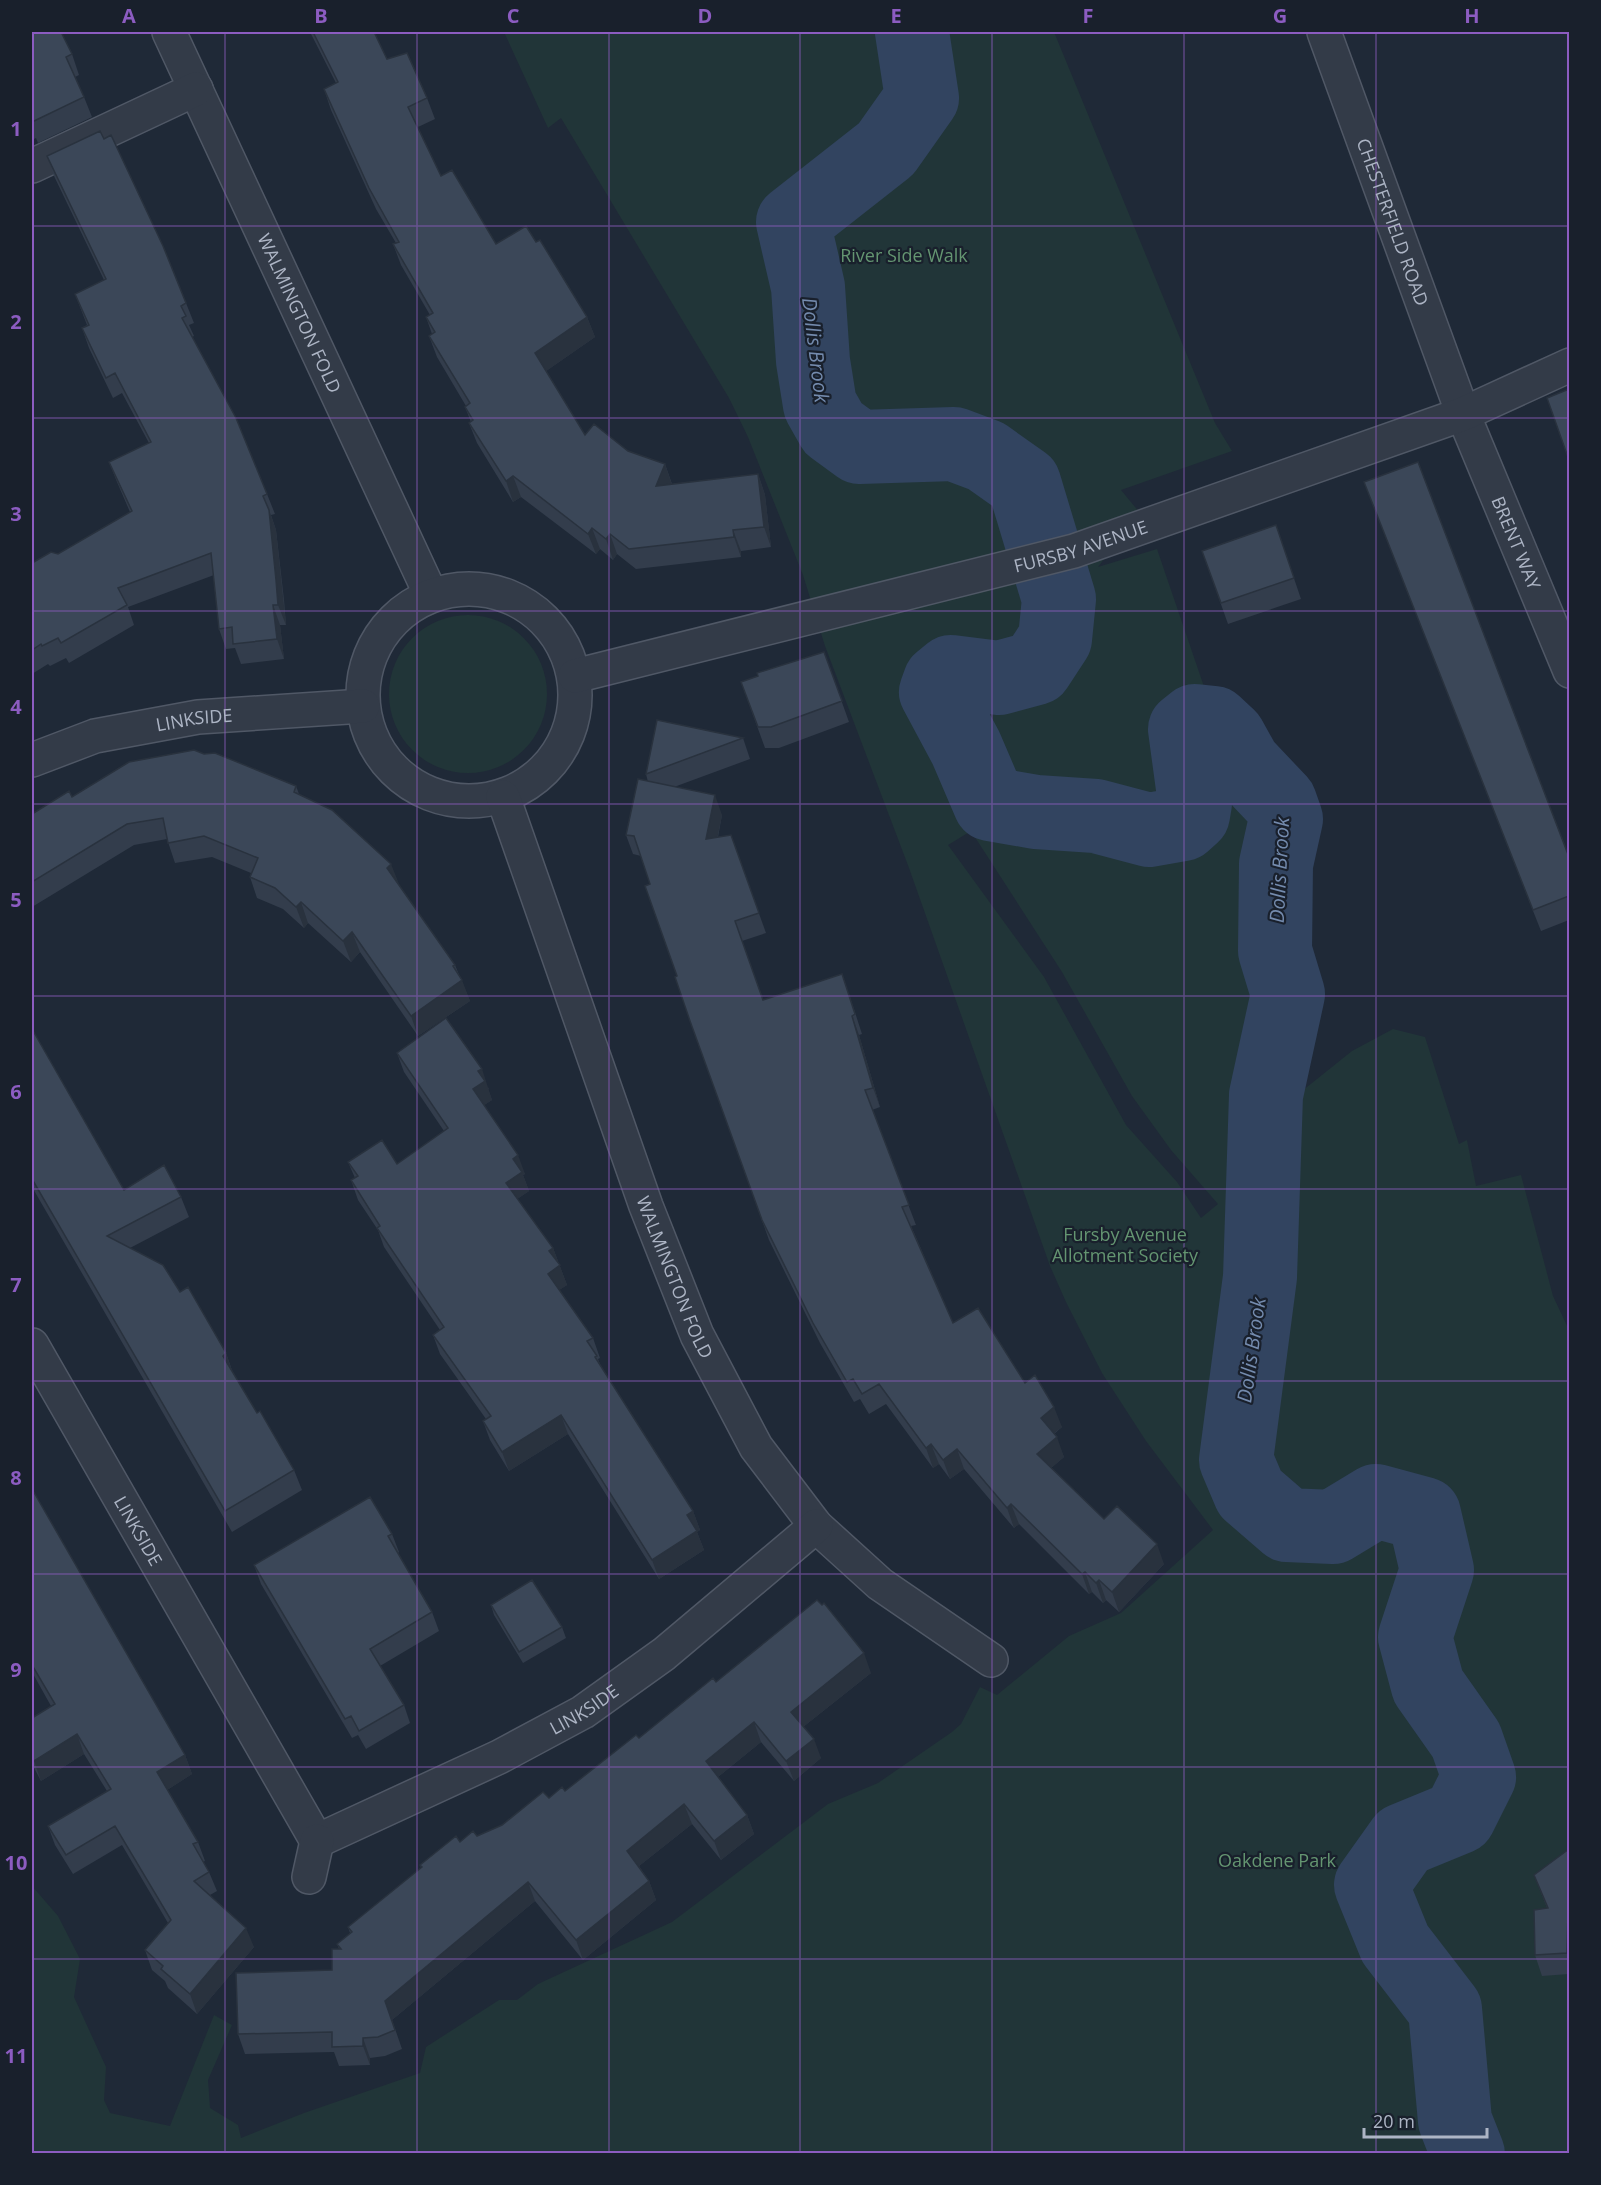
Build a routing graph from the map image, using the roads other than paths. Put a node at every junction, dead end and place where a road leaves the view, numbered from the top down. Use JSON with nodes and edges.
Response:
{"nodes":[{"id":1,"x":169,"y":32,"type":"edge"},
{"id":2,"x":1324,"y":32,"type":"edge"},
{"id":3,"x":196,"y":89,"type":"junction"},
{"id":4,"x":32,"y":166,"type":"edge"},
{"id":5,"x":1569,"y":365,"type":"edge"},
{"id":6,"x":1463,"y":414,"type":"junction"},
{"id":7,"x":431,"y":595,"type":"junction"},
{"id":8,"x":1569,"y":671,"type":"edge"},
{"id":9,"x":574,"y":676,"type":"junction"},
{"id":10,"x":363,"y":706,"type":"junction"},
{"id":11,"x":32,"y":760,"type":"edge"},
{"id":12,"x":502,"y":797,"type":"junction"},
{"id":13,"x":32,"y":1345,"type":"edge"},
{"id":14,"x":816,"y":1526,"type":"junction"},
{"id":15,"x":991,"y":1660,"type":"dead end"},
{"id":16,"x":318,"y":1840,"type":"junction"},
{"id":17,"x":309,"y":1877,"type":"dead end"}],
"edges":[{"from":1,"to":3,"type":"street","name":"WALMINGTON FOLD"},
{"from":2,"to":6,"type":"street","name":"CHESTERFIELD ROAD"},
{"from":3,"to":4,"type":"street"},
{"from":3,"to":7,"type":"street","name":"WALMINGTON FOLD"},
{"from":5,"to":6,"type":"street","name":"FURSBY AVENUE"},
{"from":6,"to":8,"type":"street","name":"BRENT WAY"},
{"from":6,"to":9,"type":"street","name":"FURSBY AVENUE"},
{"from":7,"to":9,"type":"street"},
{"from":7,"to":10,"type":"street"},
{"from":9,"to":12,"type":"street"},
{"from":10,"to":11,"type":"street","name":"LINKSIDE"},
{"from":10,"to":12,"type":"street"},
{"from":12,"to":14,"type":"street","name":"WALMINGTON FOLD"},
{"from":13,"to":16,"type":"street","name":"LINKSIDE"},
{"from":14,"to":15,"type":"street","name":"WALMINGTON FOLD"},
{"from":14,"to":16,"type":"street","name":"LINKSIDE"},
{"from":16,"to":17,"type":"street"}]}
